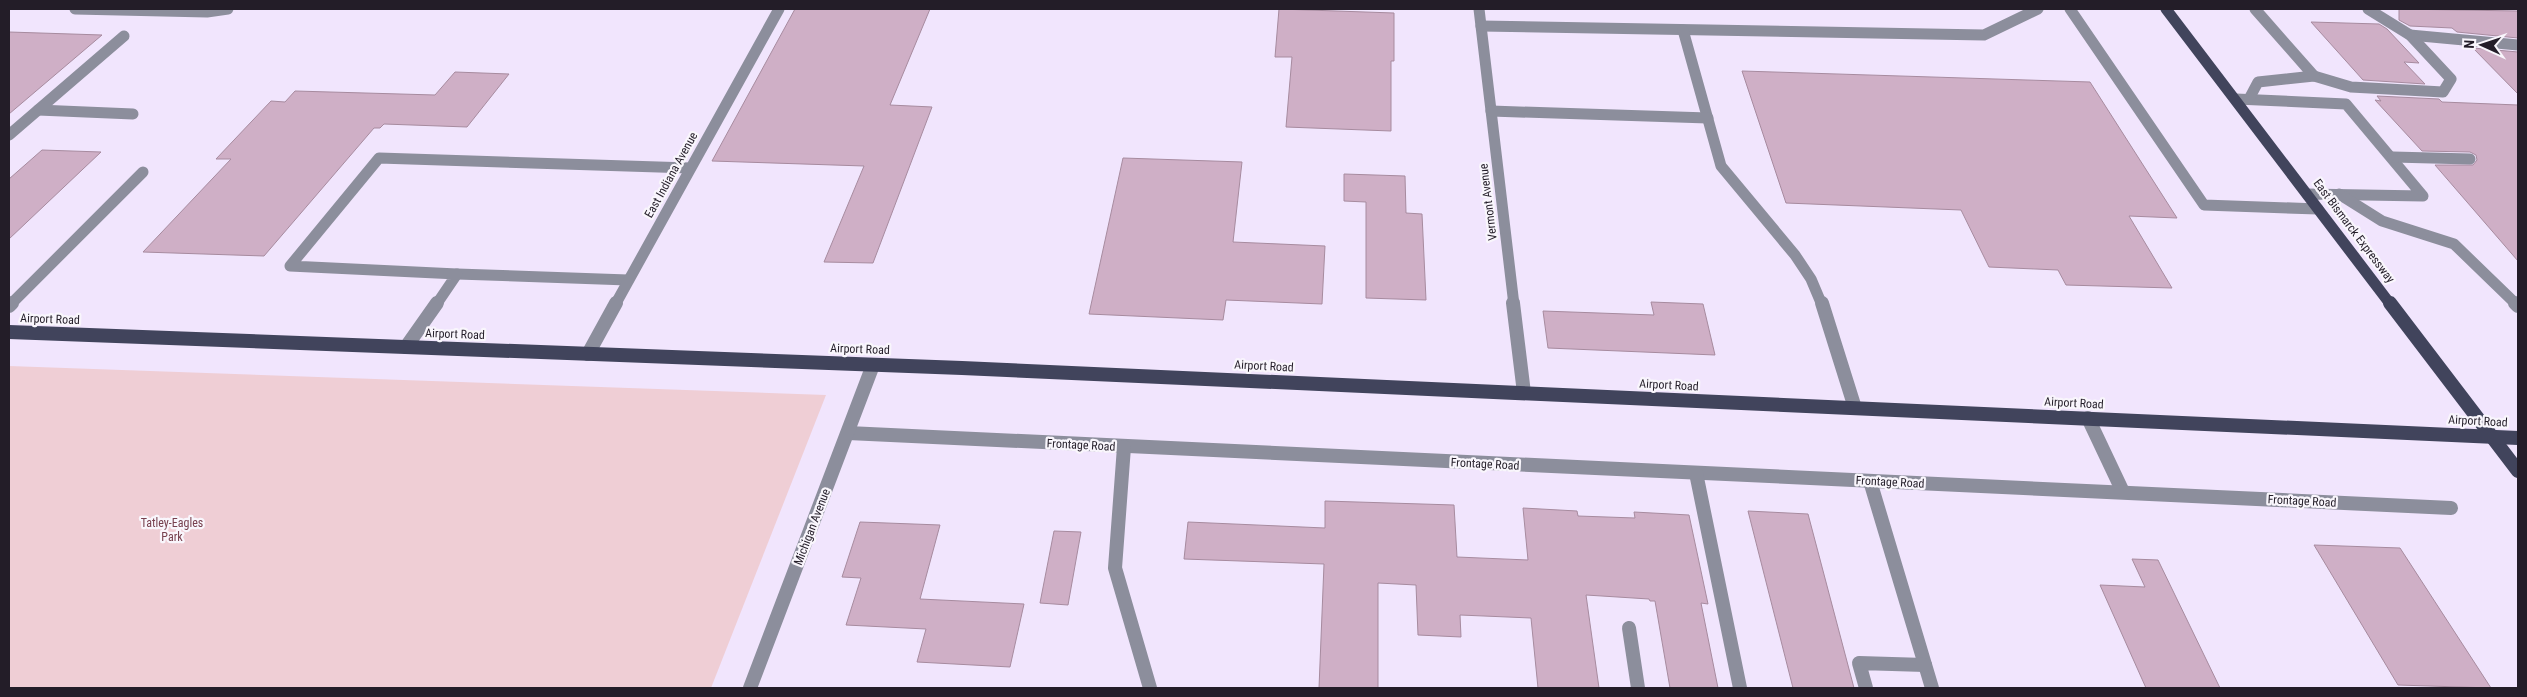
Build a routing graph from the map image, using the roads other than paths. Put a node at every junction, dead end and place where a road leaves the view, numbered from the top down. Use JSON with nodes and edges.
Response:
{"nodes":[{"id":1,"x":75,"y":9,"type":"edge"},
{"id":2,"x":228,"y":9,"type":"edge"},
{"id":3,"x":779,"y":9,"type":"edge"},
{"id":4,"x":1479,"y":9,"type":"edge"},
{"id":5,"x":2038,"y":9,"type":"edge"},
{"id":6,"x":2070,"y":9,"type":"edge"},
{"id":7,"x":2166,"y":9,"type":"edge"},
{"id":8,"x":2255,"y":9,"type":"edge"},
{"id":9,"x":2368,"y":9,"type":"edge"},
{"id":10,"x":1481,"y":26,"type":"junction"},
{"id":11,"x":1683,"y":30,"type":"junction"},
{"id":12,"x":2410,"y":35,"type":"junction"},
{"id":13,"x":124,"y":36,"type":"dead end"},
{"id":14,"x":2518,"y":45,"type":"edge"},
{"id":15,"x":2314,"y":76,"type":"junction"},
{"id":16,"x":2236,"y":99,"type":"junction"},
{"id":17,"x":2249,"y":100,"type":"junction"},
{"id":18,"x":38,"y":110,"type":"junction"},
{"id":19,"x":1491,"y":111,"type":"junction"},
{"id":20,"x":133,"y":114,"type":"dead end"},
{"id":21,"x":1708,"y":118,"type":"junction"},
{"id":22,"x":9,"y":135,"type":"edge"},
{"id":23,"x":2393,"y":158,"type":"junction"},
{"id":24,"x":2470,"y":159,"type":"dead end"},
{"id":25,"x":690,"y":168,"type":"junction"},
{"id":26,"x":143,"y":172,"type":"dead end"},
{"id":27,"x":2307,"y":194,"type":"junction"},
{"id":28,"x":2339,"y":194,"type":"junction"},
{"id":29,"x":2318,"y":209,"type":"junction"},
{"id":30,"x":457,"y":274,"type":"junction"},
{"id":31,"x":628,"y":280,"type":"junction"},
{"id":32,"x":9,"y":306,"type":"edge"},
{"id":33,"x":2518,"y":306,"type":"edge"},
{"id":34,"x":9,"y":332,"type":"edge"},
{"id":35,"x":406,"y":347,"type":"junction"},
{"id":36,"x":588,"y":354,"type":"junction"},
{"id":37,"x":873,"y":365,"type":"junction"},
{"id":38,"x":1524,"y":393,"type":"junction"},
{"id":39,"x":1855,"y":408,"type":"junction"},
{"id":40,"x":2088,"y":418,"type":"junction"},
{"id":41,"x":848,"y":433,"type":"junction"},
{"id":42,"x":2492,"y":436,"type":"junction"},
{"id":43,"x":2518,"y":438,"type":"edge"},
{"id":44,"x":1124,"y":447,"type":"junction"},
{"id":45,"x":2518,"y":471,"type":"edge"},
{"id":46,"x":1696,"y":473,"type":"junction"},
{"id":47,"x":1870,"y":481,"type":"junction"},
{"id":48,"x":2123,"y":492,"type":"junction"},
{"id":49,"x":2451,"y":508,"type":"dead end"},
{"id":50,"x":1629,"y":628,"type":"dead end"},
{"id":51,"x":1925,"y":665,"type":"junction"},
{"id":52,"x":750,"y":688,"type":"edge"},
{"id":53,"x":1150,"y":688,"type":"edge"},
{"id":54,"x":1638,"y":688,"type":"edge"},
{"id":55,"x":1740,"y":688,"type":"edge"},
{"id":56,"x":1866,"y":688,"type":"edge"},
{"id":57,"x":1932,"y":688,"type":"edge"}],
"edges":[{"from":1,"to":2,"type":"street"},
{"from":3,"to":25,"type":"street","name":"East Indiana Avenue"},
{"from":4,"to":10,"type":"street","name":"Vermont Avenue"},
{"from":5,"to":11,"type":"street"},
{"from":6,"to":29,"type":"street"},
{"from":7,"to":16,"type":"main road","name":"East Bismarck Expressway"},
{"from":8,"to":15,"type":"street"},
{"from":9,"to":12,"type":"street"},
{"from":10,"to":11,"type":"street"},
{"from":10,"to":19,"type":"street","name":"Vermont Avenue"},
{"from":11,"to":21,"type":"street"},
{"from":12,"to":14,"type":"street"},
{"from":12,"to":15,"type":"street"},
{"from":13,"to":18,"type":"street"},
{"from":15,"to":17,"type":"street"},
{"from":16,"to":17,"type":"street"},
{"from":16,"to":27,"type":"main road","name":"East Bismarck Expressway"},
{"from":17,"to":23,"type":"street"},
{"from":18,"to":20,"type":"street"},
{"from":18,"to":22,"type":"street"},
{"from":19,"to":21,"type":"street"},
{"from":19,"to":38,"type":"street","name":"Vermont Avenue"},
{"from":21,"to":39,"type":"street"},
{"from":23,"to":24,"type":"street"},
{"from":23,"to":28,"type":"street"},
{"from":25,"to":30,"type":"street"},
{"from":25,"to":31,"type":"street","name":"East Indiana Avenue"},
{"from":26,"to":32,"type":"street"},
{"from":27,"to":28,"type":"street"},
{"from":27,"to":29,"type":"main road","name":"East Bismarck Expressway"},
{"from":28,"to":33,"type":"street"},
{"from":29,"to":42,"type":"main road","name":"East Bismarck Expressway"},
{"from":30,"to":31,"type":"street"},
{"from":30,"to":35,"type":"street"},
{"from":31,"to":36,"type":"street","name":"East Indiana Avenue"},
{"from":34,"to":35,"type":"main road","name":"Airport Road"},
{"from":35,"to":36,"type":"main road","name":"Airport Road"},
{"from":36,"to":37,"type":"main road","name":"Airport Road"},
{"from":37,"to":38,"type":"main road","name":"Airport Road"},
{"from":37,"to":41,"type":"street","name":"Michigan Avenue"},
{"from":38,"to":39,"type":"main road","name":"Airport Road"},
{"from":39,"to":40,"type":"main road","name":"Airport Road"},
{"from":40,"to":42,"type":"main road","name":"Airport Road"},
{"from":40,"to":48,"type":"street"},
{"from":41,"to":44,"type":"street","name":"Frontage Road"},
{"from":41,"to":52,"type":"street","name":"Michigan Avenue"},
{"from":42,"to":43,"type":"main road","name":"Airport Road"},
{"from":42,"to":45,"type":"main road","name":"East Bismarck Expressway"},
{"from":44,"to":46,"type":"street","name":"Frontage Road"},
{"from":44,"to":53,"type":"street"},
{"from":46,"to":47,"type":"street","name":"Frontage Road"},
{"from":46,"to":55,"type":"street"},
{"from":47,"to":48,"type":"street","name":"Frontage Road"},
{"from":47,"to":51,"type":"street"},
{"from":48,"to":49,"type":"street","name":"Frontage Road"},
{"from":50,"to":54,"type":"street"},
{"from":51,"to":56,"type":"street"},
{"from":51,"to":57,"type":"street"}]}
